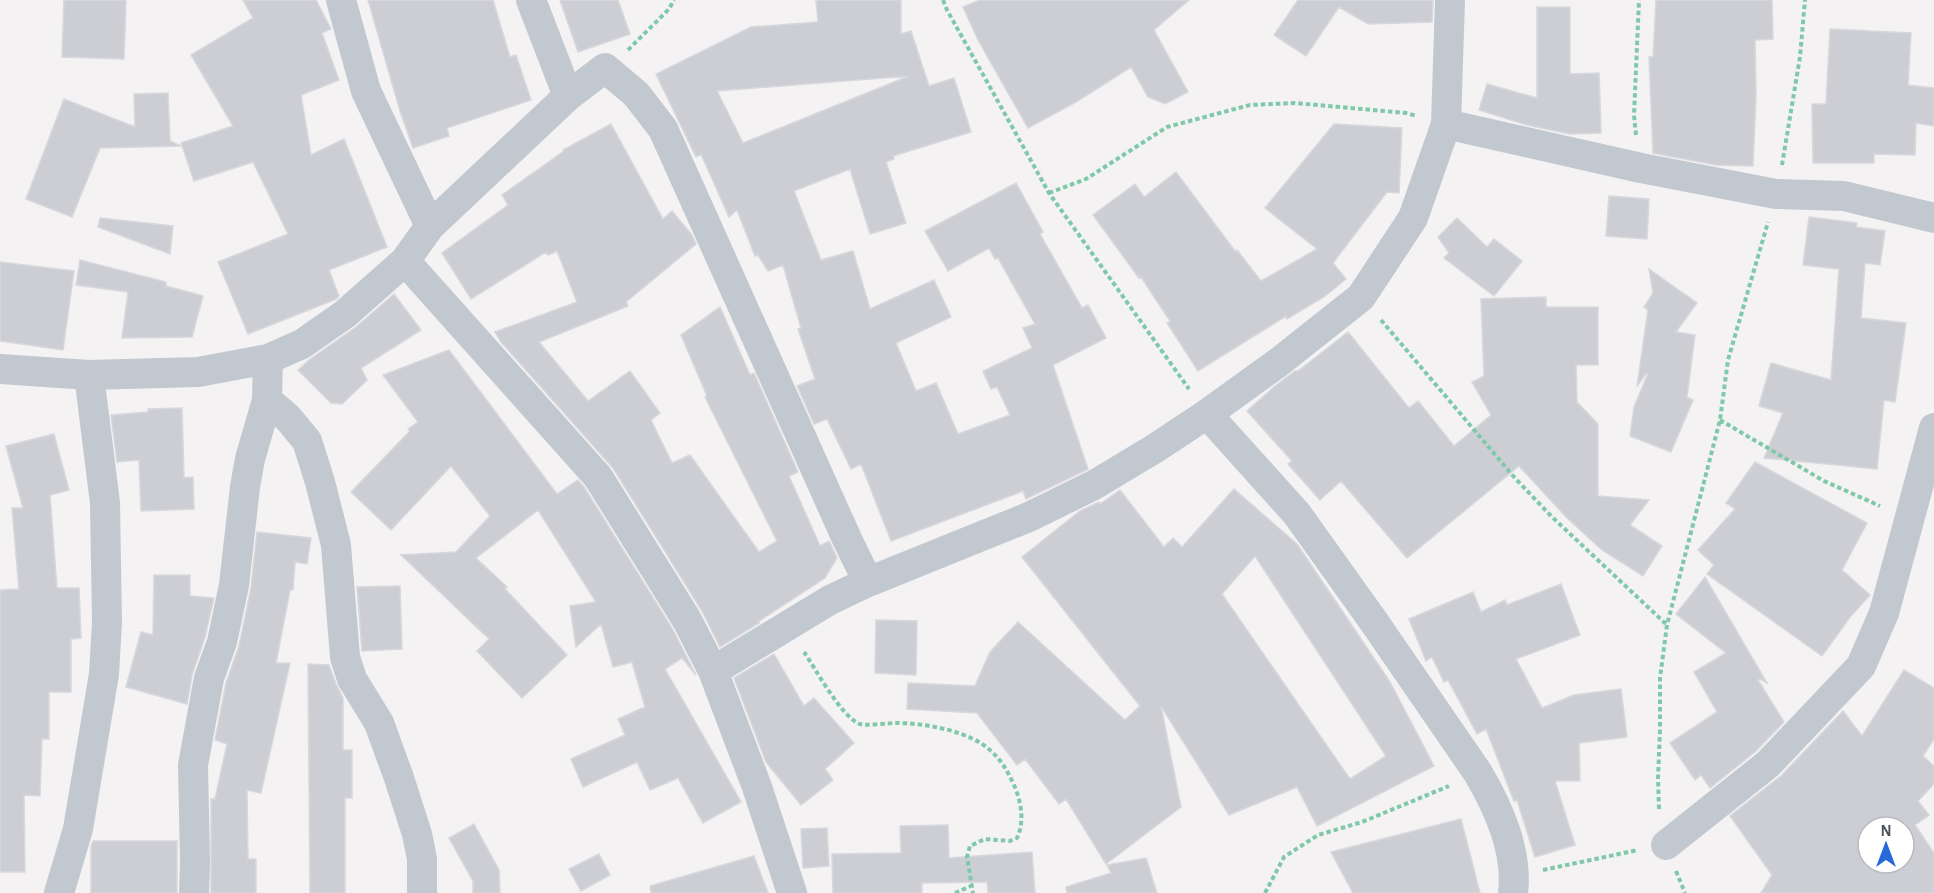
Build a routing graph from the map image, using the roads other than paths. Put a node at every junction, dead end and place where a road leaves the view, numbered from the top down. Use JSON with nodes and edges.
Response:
{"nodes":[{"id":1,"x":341,"y":0,"type":"edge"},
{"id":2,"x":531,"y":0,"type":"edge"},
{"id":3,"x":1450,"y":0,"type":"edge"},
{"id":4,"x":568,"y":96,"type":"junction"},
{"id":5,"x":1446,"y":124,"type":"junction"},
{"id":6,"x":1934,"y":218,"type":"edge"},
{"id":7,"x":430,"y":226,"type":"junction"},
{"id":8,"x":405,"y":261,"type":"junction"},
{"id":9,"x":268,"y":359,"type":"junction"},
{"id":10,"x":0,"y":369,"type":"edge"},
{"id":11,"x":89,"y":375,"type":"junction"},
{"id":12,"x":267,"y":400,"type":"junction"},
{"id":13,"x":1207,"y":414,"type":"junction"},
{"id":14,"x":1934,"y":428,"type":"edge"},
{"id":15,"x":1922,"y":526,"type":"edge"},
{"id":16,"x":868,"y":582,"type":"junction"},
{"id":17,"x":713,"y":671,"type":"junction"},
{"id":18,"x":1666,"y":845,"type":"road end"},
{"id":19,"x":1514,"y":884,"type":"edge"},
{"id":20,"x":60,"y":893,"type":"edge"},
{"id":21,"x":194,"y":893,"type":"edge"},
{"id":22,"x":422,"y":893,"type":"edge"},
{"id":23,"x":792,"y":893,"type":"edge"}],
"edges":[{"from":1,"to":7,"type":"street"},
{"from":2,"to":4,"type":"street"},
{"from":3,"to":5,"type":"street"},
{"from":4,"to":7,"type":"street"},
{"from":4,"to":16,"type":"street"},
{"from":5,"to":6,"type":"street"},
{"from":5,"to":13,"type":"street"},
{"from":7,"to":8,"type":"street"},
{"from":8,"to":9,"type":"street"},
{"from":8,"to":17,"type":"street"},
{"from":9,"to":11,"type":"street"},
{"from":9,"to":12,"type":"street"},
{"from":10,"to":11,"type":"street"},
{"from":11,"to":20,"type":"street"},
{"from":12,"to":21,"type":"street"},
{"from":12,"to":22,"type":"street"},
{"from":13,"to":16,"type":"street"},
{"from":13,"to":19,"type":"street"},
{"from":14,"to":15,"type":"street"},
{"from":15,"to":18,"type":"street"},
{"from":16,"to":17,"type":"street"},
{"from":17,"to":23,"type":"street"}]}
